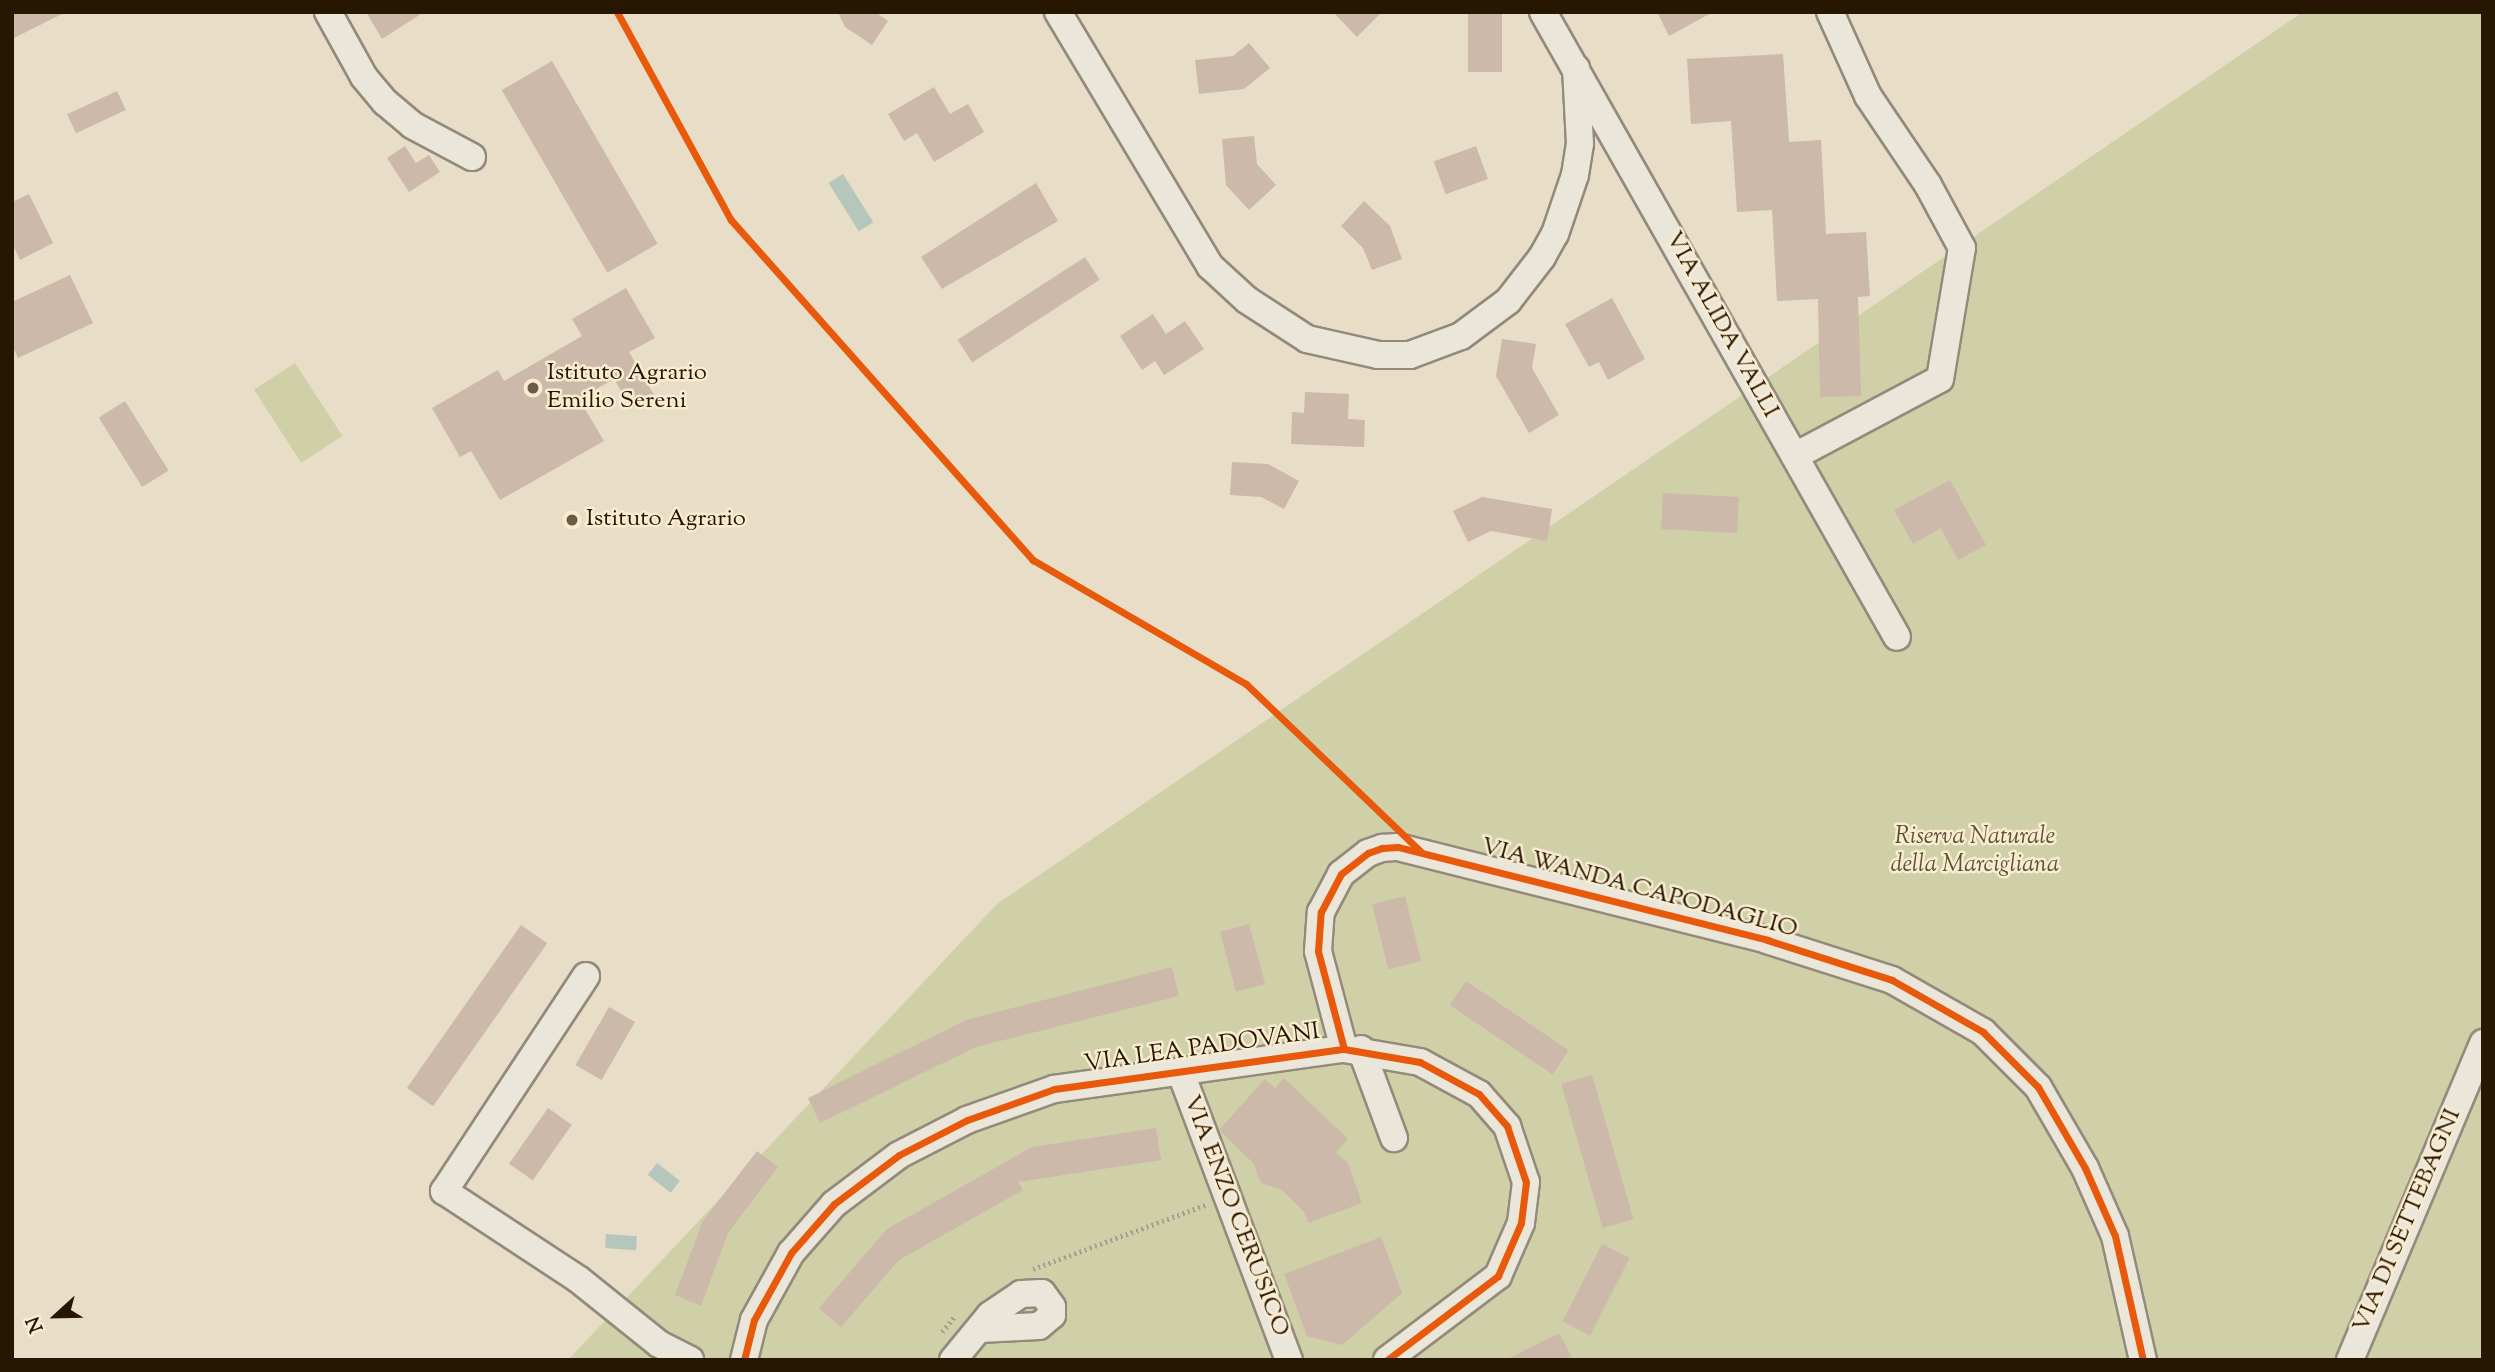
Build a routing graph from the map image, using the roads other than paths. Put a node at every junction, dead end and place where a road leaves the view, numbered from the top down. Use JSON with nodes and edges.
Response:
{"nodes":[{"id":1,"x":328,"y":12,"type":"edge"},
{"id":2,"x":1058,"y":12,"type":"edge"},
{"id":3,"x":1830,"y":12,"type":"edge"},
{"id":4,"x":1555,"y":17,"type":"edge"},
{"id":5,"x":1576,"y":68,"type":"junction"},
{"id":6,"x":472,"y":157,"type":"dead end"},
{"id":7,"x":1795,"y":456,"type":"junction"},
{"id":8,"x":1897,"y":638,"type":"dead end"},
{"id":9,"x":586,"y":976,"type":"dead end"},
{"id":10,"x":2483,"y":1043,"type":"edge"},
{"id":11,"x":1352,"y":1049,"type":"junction"},
{"id":12,"x":1181,"y":1073,"type":"junction"},
{"id":13,"x":1394,"y":1138,"type":"dead end"},
{"id":14,"x":980,"y":1329,"type":"dead end"},
{"id":15,"x":945,"y":1350,"type":"edge"},
{"id":16,"x":673,"y":1356,"type":"edge"},
{"id":17,"x":744,"y":1360,"type":"edge"},
{"id":18,"x":1289,"y":1360,"type":"edge"},
{"id":19,"x":1387,"y":1360,"type":"edge"},
{"id":20,"x":2143,"y":1360,"type":"edge"},
{"id":21,"x":2350,"y":1360,"type":"edge"}],
"edges":[{"from":1,"to":6,"type":"street"},
{"from":2,"to":5,"type":"street"},
{"from":3,"to":7,"type":"street"},
{"from":4,"to":5,"type":"street","name":"VIA ALIDA VALLI"},
{"from":5,"to":7,"type":"street","name":"VIA ALIDA VALLI"},
{"from":7,"to":8,"type":"street","name":"VIA ALIDA VALLI"},
{"from":9,"to":16,"type":"street"},
{"from":10,"to":21,"type":"street","name":"VIA DI SETTEBAGNI"},
{"from":11,"to":12,"type":"street","name":"VIA LEA PADOVANI"},
{"from":11,"to":13,"type":"street","name":"VIA WANDA CAPODAGLIO"},
{"from":11,"to":19,"type":"street","name":"VIA LEA PADOVANI"},
{"from":11,"to":20,"type":"street","name":"VIA WANDA CAPODAGLIO"},
{"from":12,"to":17,"type":"street","name":"VIA LEA PADOVANI"},
{"from":12,"to":18,"type":"street","name":"VIA ENZO CERUSICO"},
{"from":14,"to":15,"type":"street"}]}
